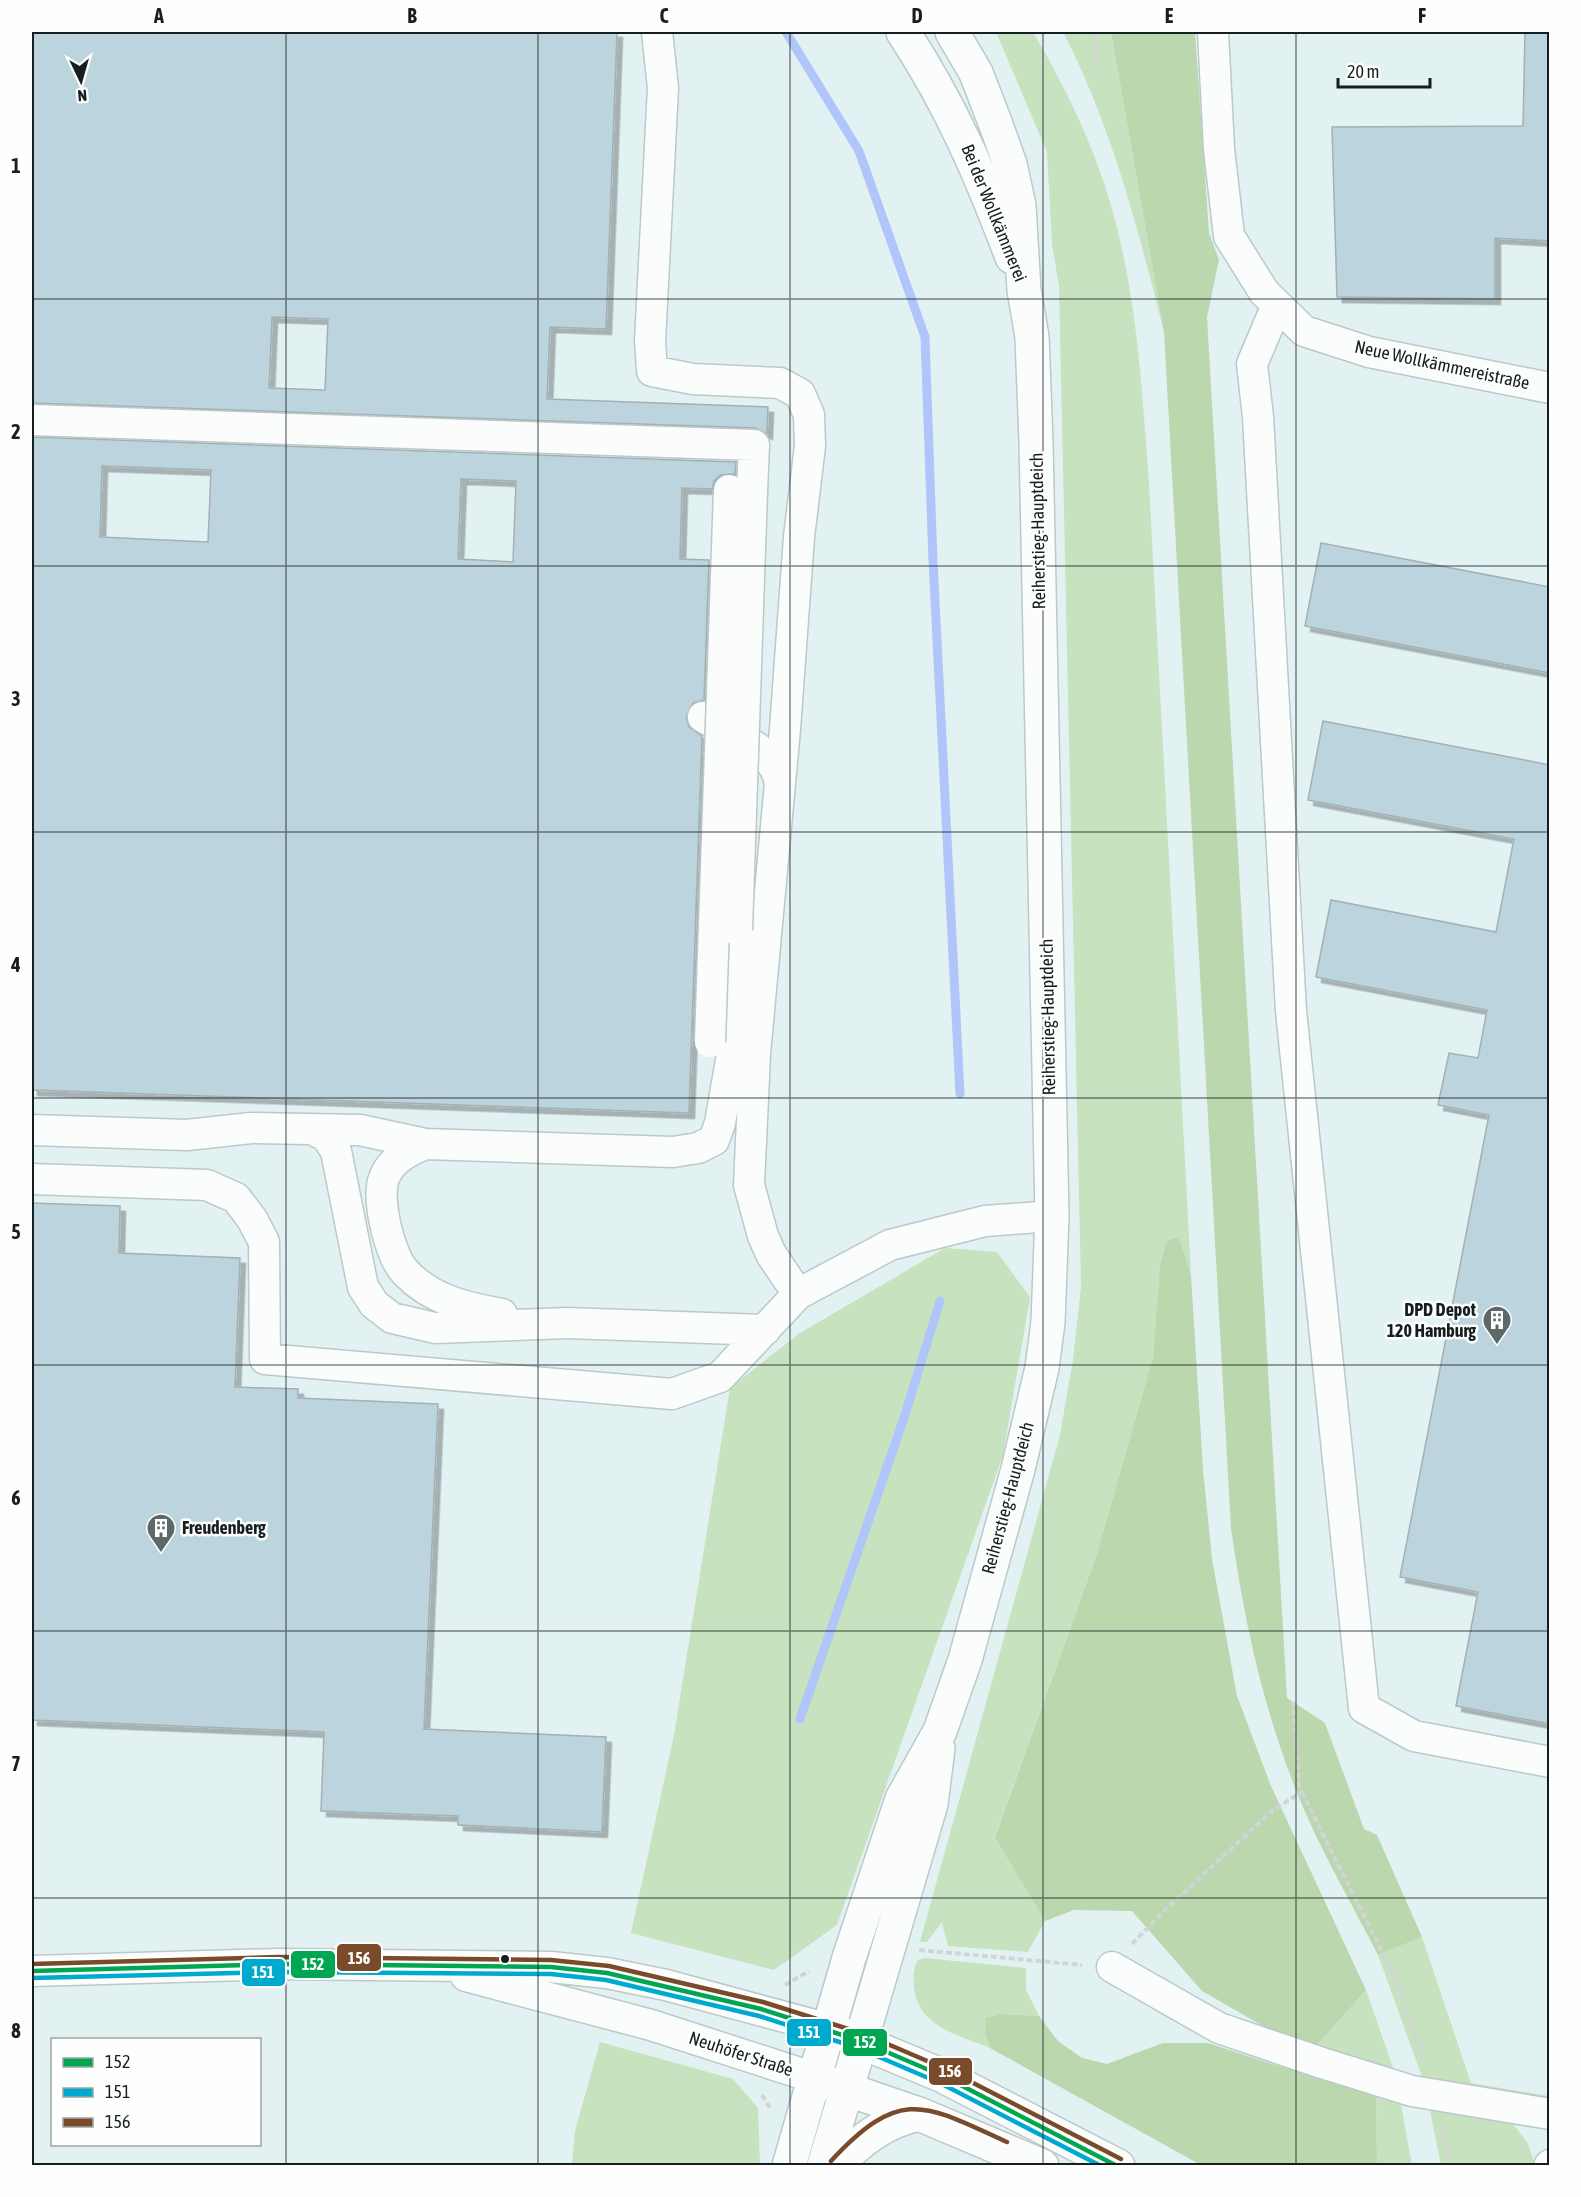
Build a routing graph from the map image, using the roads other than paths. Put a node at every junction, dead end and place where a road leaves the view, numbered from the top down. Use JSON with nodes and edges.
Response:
{"nodes":[{"id":1,"x":657,"y":32,"type":"edge"},
{"id":2,"x":903,"y":32,"type":"edge"},
{"id":3,"x":952,"y":32,"type":"edge"},
{"id":4,"x":1213,"y":32,"type":"edge"},
{"id":5,"x":1024,"y":290,"type":"junction"},
{"id":6,"x":1277,"y":305,"type":"junction"},
{"id":7,"x":1550,"y":388,"type":"edge"},
{"id":8,"x":32,"y":420,"type":"edge"},
{"id":9,"x":729,"y":490,"type":"dead end"},
{"id":10,"x":703,"y":717,"type":"dead end"},
{"id":11,"x":780,"y":784,"type":"junction"},
{"id":12,"x":311,"y":1128,"type":"junction"},
{"id":13,"x":32,"y":1130,"type":"edge"},
{"id":14,"x":718,"y":1132,"type":"junction"},
{"id":15,"x":425,"y":1144,"type":"junction"},
{"id":16,"x":32,"y":1179,"type":"edge"},
{"id":17,"x":1052,"y":1216,"type":"junction"},
{"id":18,"x":798,"y":1294,"type":"junction"},
{"id":19,"x":567,"y":1323,"type":"junction"},
{"id":20,"x":765,"y":1330,"type":"junction"},
{"id":21,"x":940,"y":1731,"type":"junction"},
{"id":22,"x":1550,"y":1762,"type":"edge"},
{"id":23,"x":431,"y":1966,"type":"junction"},
{"id":24,"x":1112,"y":1967,"type":"road end"},
{"id":25,"x":32,"y":1971,"type":"edge"},
{"id":26,"x":829,"y":2030,"type":"junction"},
{"id":27,"x":861,"y":2041,"type":"junction"},
{"id":28,"x":815,"y":2078,"type":"junction"},
{"id":29,"x":847,"y":2090,"type":"junction"},
{"id":30,"x":919,"y":2114,"type":"junction"},
{"id":31,"x":1550,"y":2114,"type":"edge"},
{"id":32,"x":789,"y":2166,"type":"edge"},
{"id":33,"x":824,"y":2166,"type":"edge"},
{"id":34,"x":836,"y":2166,"type":"edge"},
{"id":35,"x":1042,"y":2166,"type":"edge"},
{"id":36,"x":1118,"y":2166,"type":"edge"}],
"edges":[{"from":1,"to":11,"type":"street"},
{"from":2,"to":5,"type":"main road","name":"Bei der Wollkämmerei"},
{"from":3,"to":5,"type":"main road","name":"Bei der Wollkämmerei"},
{"from":4,"to":6,"type":"street","name":"Neue Wollkämmereistraße"},
{"from":5,"to":17,"type":"main road","name":"Reiherstieg-Hauptdeich"},
{"from":6,"to":7,"type":"street","name":"Neue Wollkämmereistraße"},
{"from":6,"to":22,"type":"street"},
{"from":8,"to":14,"type":"street","bridge":true},
{"from":9,"to":14,"type":"street","bridge":true},
{"from":10,"to":11,"type":"street"},
{"from":11,"to":18,"type":"street"},
{"from":12,"to":13,"type":"street"},
{"from":12,"to":15,"type":"street"},
{"from":12,"to":19,"type":"street"},
{"from":14,"to":15,"type":"street"},
{"from":15,"to":19,"type":"street"},
{"from":16,"to":20,"type":"street"},
{"from":17,"to":18,"type":"street"},
{"from":17,"to":21,"type":"main road","name":"Reiherstieg-Hauptdeich"},
{"from":18,"to":20,"type":"street"},
{"from":19,"to":20,"type":"street"},
{"from":21,"to":26,"type":"main road","name":"Reiherstieg-Hauptdeich"},
{"from":21,"to":27,"type":"main road","name":"Reiherstieg-Hauptdeich"},
{"from":23,"to":25,"type":"street","name":"Neuhöfer Straße"},
{"from":23,"to":26,"type":"street","name":"Neuhöfer Straße"},
{"from":23,"to":28,"type":"street","name":"Neuhöfer Straße"},
{"from":24,"to":31,"type":"street"},
{"from":26,"to":27,"type":"main road","name":"Neuhöfer Straße"},
{"from":26,"to":28,"type":"main road","name":"Reiherstieg-Hauptdeich"},
{"from":27,"to":29,"type":"main road","name":"Reiherstieg-Hauptdeich"},
{"from":27,"to":36,"type":"main road","name":"Neuhöfer Straße"},
{"from":28,"to":29,"type":"main road","name":"Neuhöfer Straße"},
{"from":28,"to":32,"type":"main road","name":"Reiherstieg-Hauptdeich"},
{"from":29,"to":30,"type":"main road","name":"Neuhöfer Straße"},
{"from":29,"to":33,"type":"main road","name":"Reiherstieg-Hauptdeich"},
{"from":30,"to":34,"type":"main road"},
{"from":30,"to":35,"type":"main road","name":"Neuhöfer Straße"}]}
